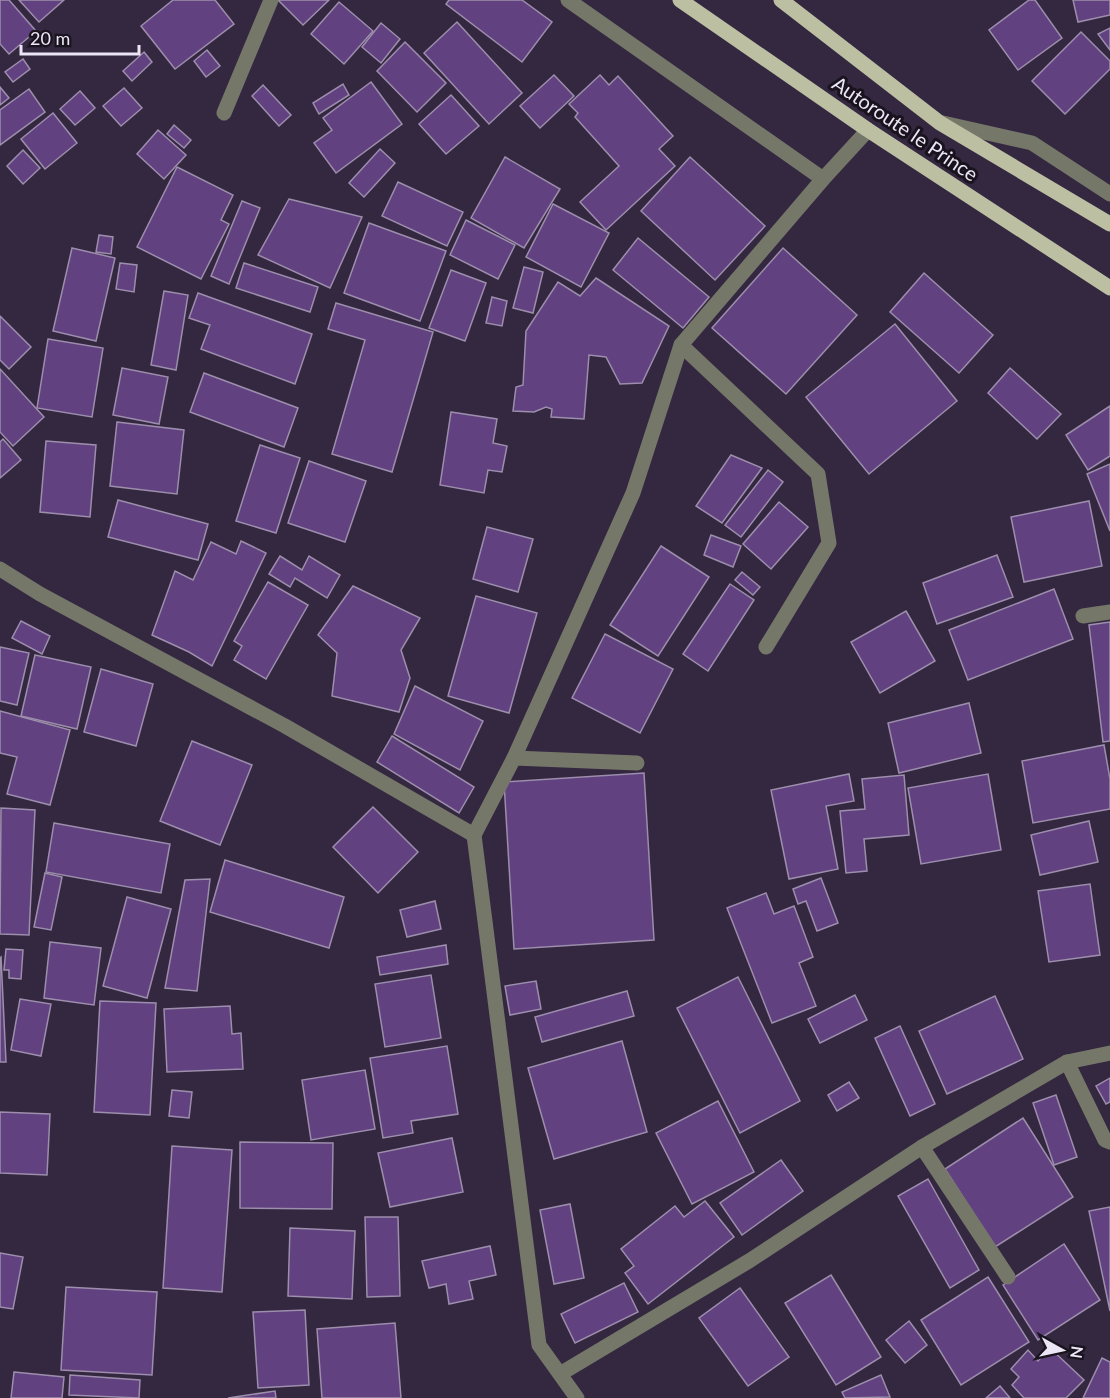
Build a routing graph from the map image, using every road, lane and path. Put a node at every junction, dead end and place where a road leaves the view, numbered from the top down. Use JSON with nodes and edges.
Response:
{"nodes":[{"id":1,"x":271,"y":0,"type":"edge"},
{"id":2,"x":568,"y":0,"type":"edge"},
{"id":3,"x":680,"y":0,"type":"edge"},
{"id":4,"x":781,"y":0,"type":"edge"},
{"id":5,"x":224,"y":113,"type":"dead end"},
{"id":6,"x":940,"y":123,"type":"junction"},
{"id":7,"x":868,"y":130,"type":"junction"},
{"id":8,"x":823,"y":178,"type":"junction"},
{"id":9,"x":1110,"y":194,"type":"edge"},
{"id":10,"x":1110,"y":224,"type":"edge"},
{"id":11,"x":1110,"y":288,"type":"edge"},
{"id":12,"x":681,"y":345,"type":"junction"},
{"id":13,"x":0,"y":569,"type":"edge"},
{"id":14,"x":1110,"y":612,"type":"edge"},
{"id":15,"x":1083,"y":616,"type":"dead end"},
{"id":16,"x":766,"y":647,"type":"dead end"},
{"id":17,"x":514,"y":758,"type":"junction"},
{"id":18,"x":637,"y":763,"type":"dead end"},
{"id":19,"x":474,"y":835,"type":"junction"},
{"id":20,"x":1110,"y":1053,"type":"edge"},
{"id":21,"x":1067,"y":1062,"type":"junction"},
{"id":22,"x":1110,"y":1142,"type":"edge"},
{"id":23,"x":922,"y":1147,"type":"junction"},
{"id":24,"x":1008,"y":1277,"type":"dead end"},
{"id":25,"x":560,"y":1374,"type":"junction"},
{"id":26,"x":577,"y":1398,"type":"edge"}],
"edges":[{"from":1,"to":5,"type":"street"},
{"from":2,"to":8,"type":"street"},
{"from":3,"to":7,"type":"main road","name":"Autoroute le Prince"},
{"from":4,"to":6,"type":"main road","name":"Autoroute le Prince"},
{"from":6,"to":9,"type":"street"},
{"from":6,"to":10,"type":"main road","name":"Autoroute le Prince"},
{"from":7,"to":8,"type":"street"},
{"from":7,"to":11,"type":"main road","name":"Autoroute le Prince"},
{"from":8,"to":12,"type":"street"},
{"from":12,"to":16,"type":"street"},
{"from":12,"to":17,"type":"street"},
{"from":13,"to":19,"type":"street"},
{"from":14,"to":15,"type":"street"},
{"from":17,"to":18,"type":"street"},
{"from":17,"to":19,"type":"street"},
{"from":19,"to":25,"type":"street"},
{"from":20,"to":21,"type":"street"},
{"from":21,"to":22,"type":"street"},
{"from":21,"to":23,"type":"street"},
{"from":23,"to":24,"type":"street"},
{"from":23,"to":25,"type":"street"},
{"from":25,"to":26,"type":"street"}]}
